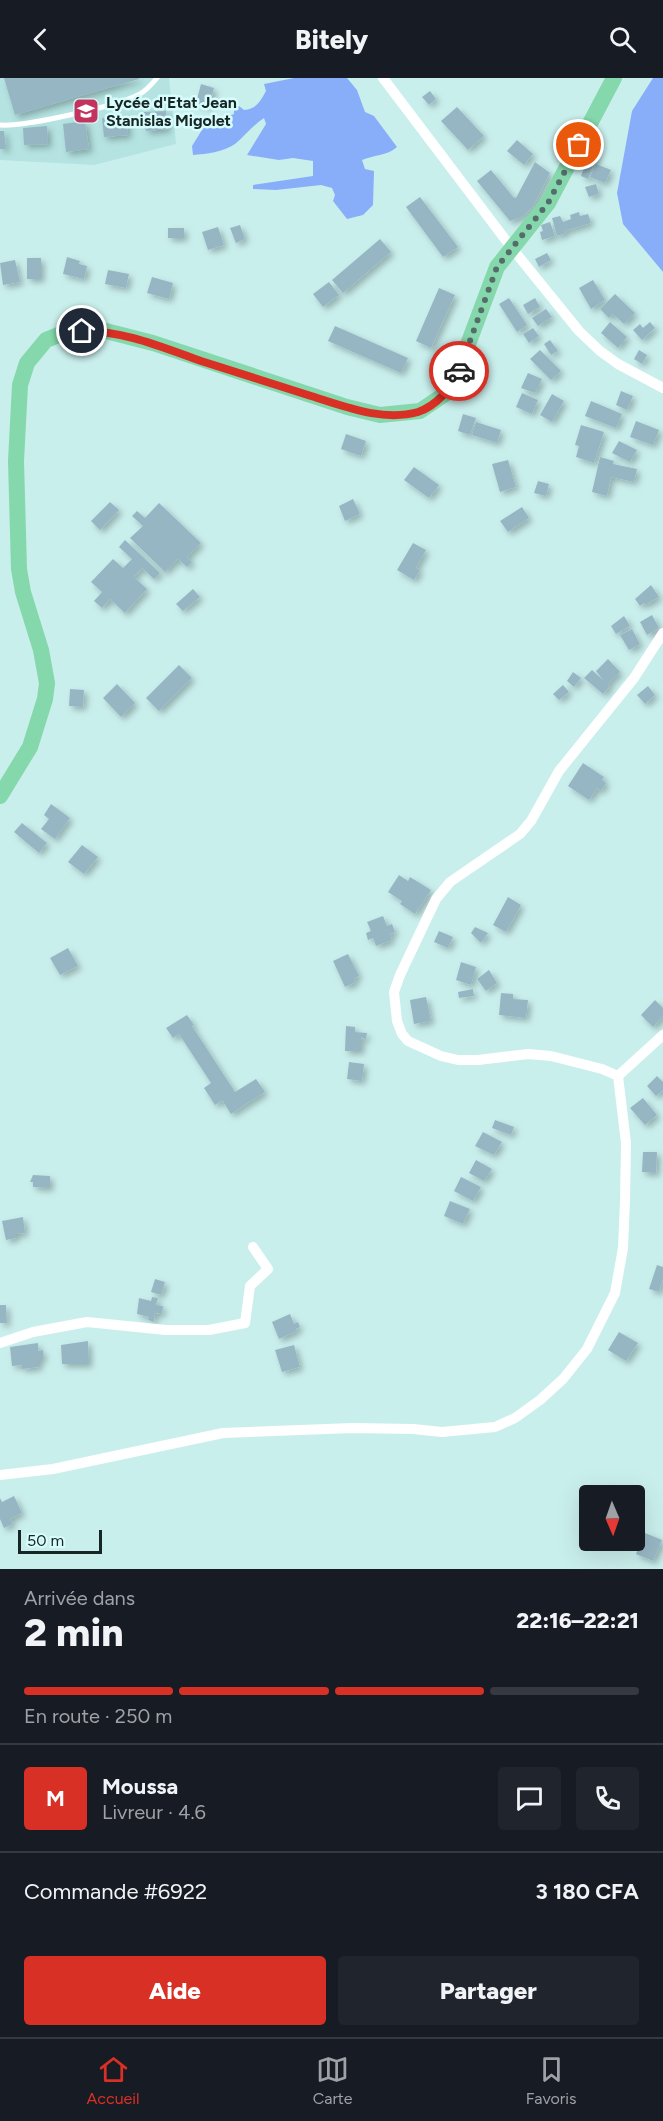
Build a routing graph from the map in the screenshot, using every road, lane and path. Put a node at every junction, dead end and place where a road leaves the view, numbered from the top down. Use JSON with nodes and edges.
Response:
{"nodes":[{"id":1,"x":157,"y":78,"type":"edge"},
{"id":2,"x":383,"y":78,"type":"edge"},
{"id":3,"x":614,"y":78,"type":"edge"},
{"id":4,"x":0,"y":125,"type":"edge"},
{"id":5,"x":511,"y":247,"type":"junction"},
{"id":6,"x":663,"y":388,"type":"edge"},
{"id":7,"x":663,"y":633,"type":"edge"},
{"id":8,"x":0,"y":796,"type":"edge"},
{"id":9,"x":663,"y":1035,"type":"edge"},
{"id":10,"x":618,"y":1076,"type":"junction"},
{"id":11,"x":253,"y":1247,"type":"dead end"},
{"id":12,"x":0,"y":1343,"type":"edge"},
{"id":13,"x":0,"y":1475,"type":"edge"}],
"edges":[{"from":1,"to":4,"type":"lane"},
{"from":2,"to":5,"type":"street"},
{"from":3,"to":5,"type":"highway"},
{"from":5,"to":6,"type":"street"},
{"from":5,"to":8,"type":"highway"},
{"from":7,"to":10,"type":"street"},
{"from":9,"to":10,"type":"street"},
{"from":10,"to":13,"type":"street"},
{"from":11,"to":12,"type":"street"}]}
